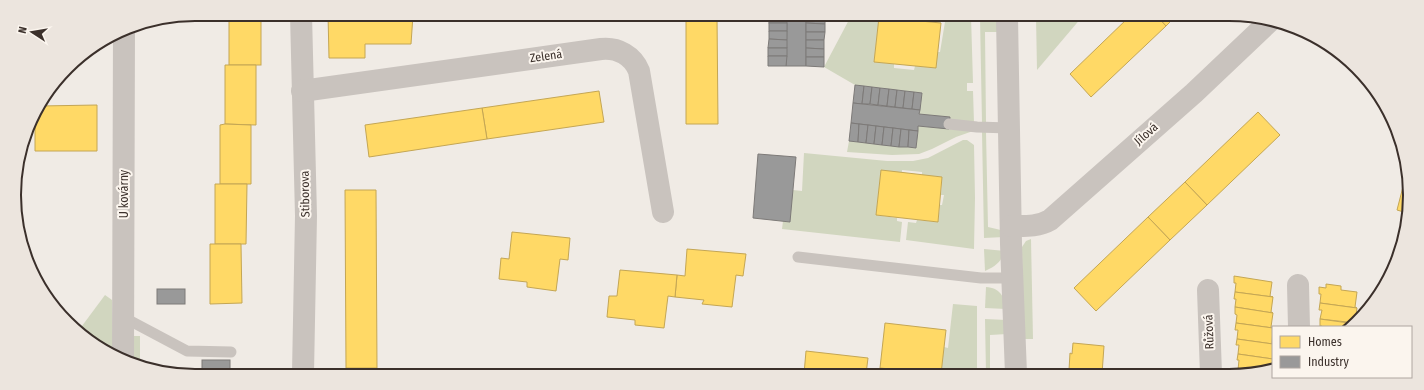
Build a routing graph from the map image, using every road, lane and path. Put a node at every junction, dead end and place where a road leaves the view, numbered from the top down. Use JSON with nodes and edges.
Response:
{"nodes":[{"id":1,"x":301,"y":21,"type":"edge"},
{"id":2,"x":1007,"y":21,"type":"edge"},
{"id":3,"x":1266,"y":25,"type":"edge"},
{"id":4,"x":121,"y":37,"type":"edge"},
{"id":5,"x":302,"y":91,"type":"junction"},
{"id":6,"x":949,"y":124,"type":"dead end"},
{"id":7,"x":1008,"y":128,"type":"junction"},
{"id":8,"x":663,"y":212,"type":"dead end"},
{"id":9,"x":1011,"y":226,"type":"junction"},
{"id":10,"x":798,"y":257,"type":"dead end"},
{"id":11,"x":1013,"y":278,"type":"junction"},
{"id":12,"x":1298,"y":285,"type":"dead end"},
{"id":13,"x":1208,"y":290,"type":"dead end"},
{"id":14,"x":123,"y":317,"type":"junction"},
{"id":15,"x":1299,"y":326,"type":"edge"},
{"id":16,"x":231,"y":352,"type":"dead end"},
{"id":17,"x":123,"y":354,"type":"edge"},
{"id":18,"x":303,"y":369,"type":"edge"},
{"id":19,"x":1016,"y":369,"type":"edge"},
{"id":20,"x":1211,"y":369,"type":"edge"}],
"edges":[{"from":1,"to":5,"type":"street","name":"Stiborova"},
{"from":2,"to":7,"type":"street"},
{"from":3,"to":9,"type":"street","name":"Jílová"},
{"from":4,"to":14,"type":"street","name":"U kovárny"},
{"from":5,"to":8,"type":"street","name":"Zelená"},
{"from":5,"to":18,"type":"street","name":"Stiborova"},
{"from":6,"to":7,"type":"lane"},
{"from":7,"to":9,"type":"street"},
{"from":9,"to":11,"type":"street"},
{"from":10,"to":11,"type":"lane"},
{"from":11,"to":19,"type":"street"},
{"from":12,"to":15,"type":"street"},
{"from":13,"to":20,"type":"street","name":"Růžová"},
{"from":14,"to":16,"type":"lane"},
{"from":14,"to":17,"type":"street","name":"U kovárny"}]}
